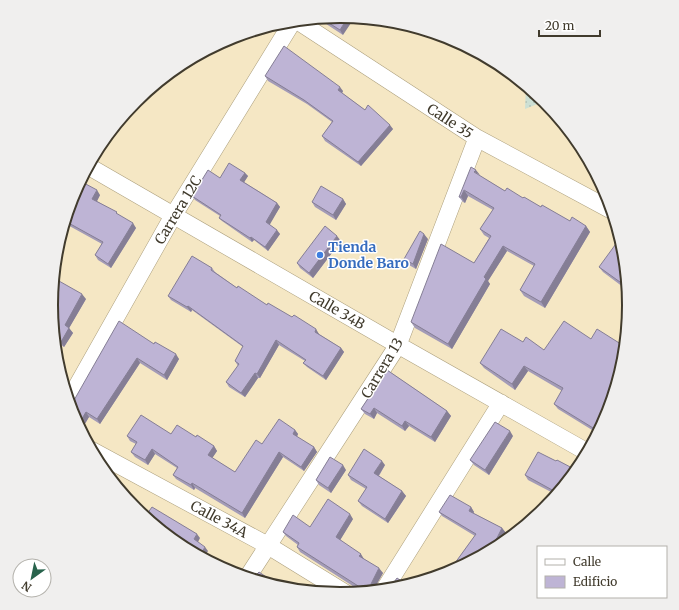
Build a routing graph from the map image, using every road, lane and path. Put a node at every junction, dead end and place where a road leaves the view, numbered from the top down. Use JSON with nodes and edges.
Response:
{"nodes":[{"id":1,"x":304,"y":25,"type":"edge"},
{"id":2,"x":289,"y":27,"type":"edge"},
{"id":3,"x":477,"y":138,"type":"junction"},
{"id":4,"x":93,"y":168,"type":"edge"},
{"id":5,"x":604,"y":206,"type":"edge"},
{"id":6,"x":173,"y":216,"type":"junction"},
{"id":7,"x":398,"y":345,"type":"junction"},
{"id":8,"x":72,"y":395,"type":"edge"},
{"id":9,"x":501,"y":403,"type":"junction"},
{"id":10,"x":582,"y":449,"type":"edge"},
{"id":11,"x":101,"y":455,"type":"edge"},
{"id":12,"x":267,"y":545,"type":"junction"},
{"id":13,"x":251,"y":573,"type":"edge"},
{"id":14,"x":388,"y":583,"type":"edge"},
{"id":15,"x":333,"y":587,"type":"edge"}],
"edges":[{"from":1,"to":3,"type":"street","name":"Calle 35"},
{"from":2,"to":6,"type":"street","name":"Carrera 12C"},
{"from":3,"to":5,"type":"street","name":"Calle 35"},
{"from":3,"to":7,"type":"street","name":"Carrera 13"},
{"from":4,"to":6,"type":"street","name":"Calle 34B"},
{"from":6,"to":7,"type":"street","name":"Calle 34B"},
{"from":6,"to":8,"type":"street","name":"Carrera 12C"},
{"from":7,"to":9,"type":"street","name":"Calle 34B"},
{"from":7,"to":12,"type":"street","name":"Carrera 13"},
{"from":9,"to":10,"type":"street","name":"Calle 34B"},
{"from":9,"to":14,"type":"street"},
{"from":11,"to":12,"type":"street","name":"Calle 34A"},
{"from":12,"to":13,"type":"street","name":"Carrera 13"},
{"from":12,"to":15,"type":"street","name":"Calle 34A"}]}
